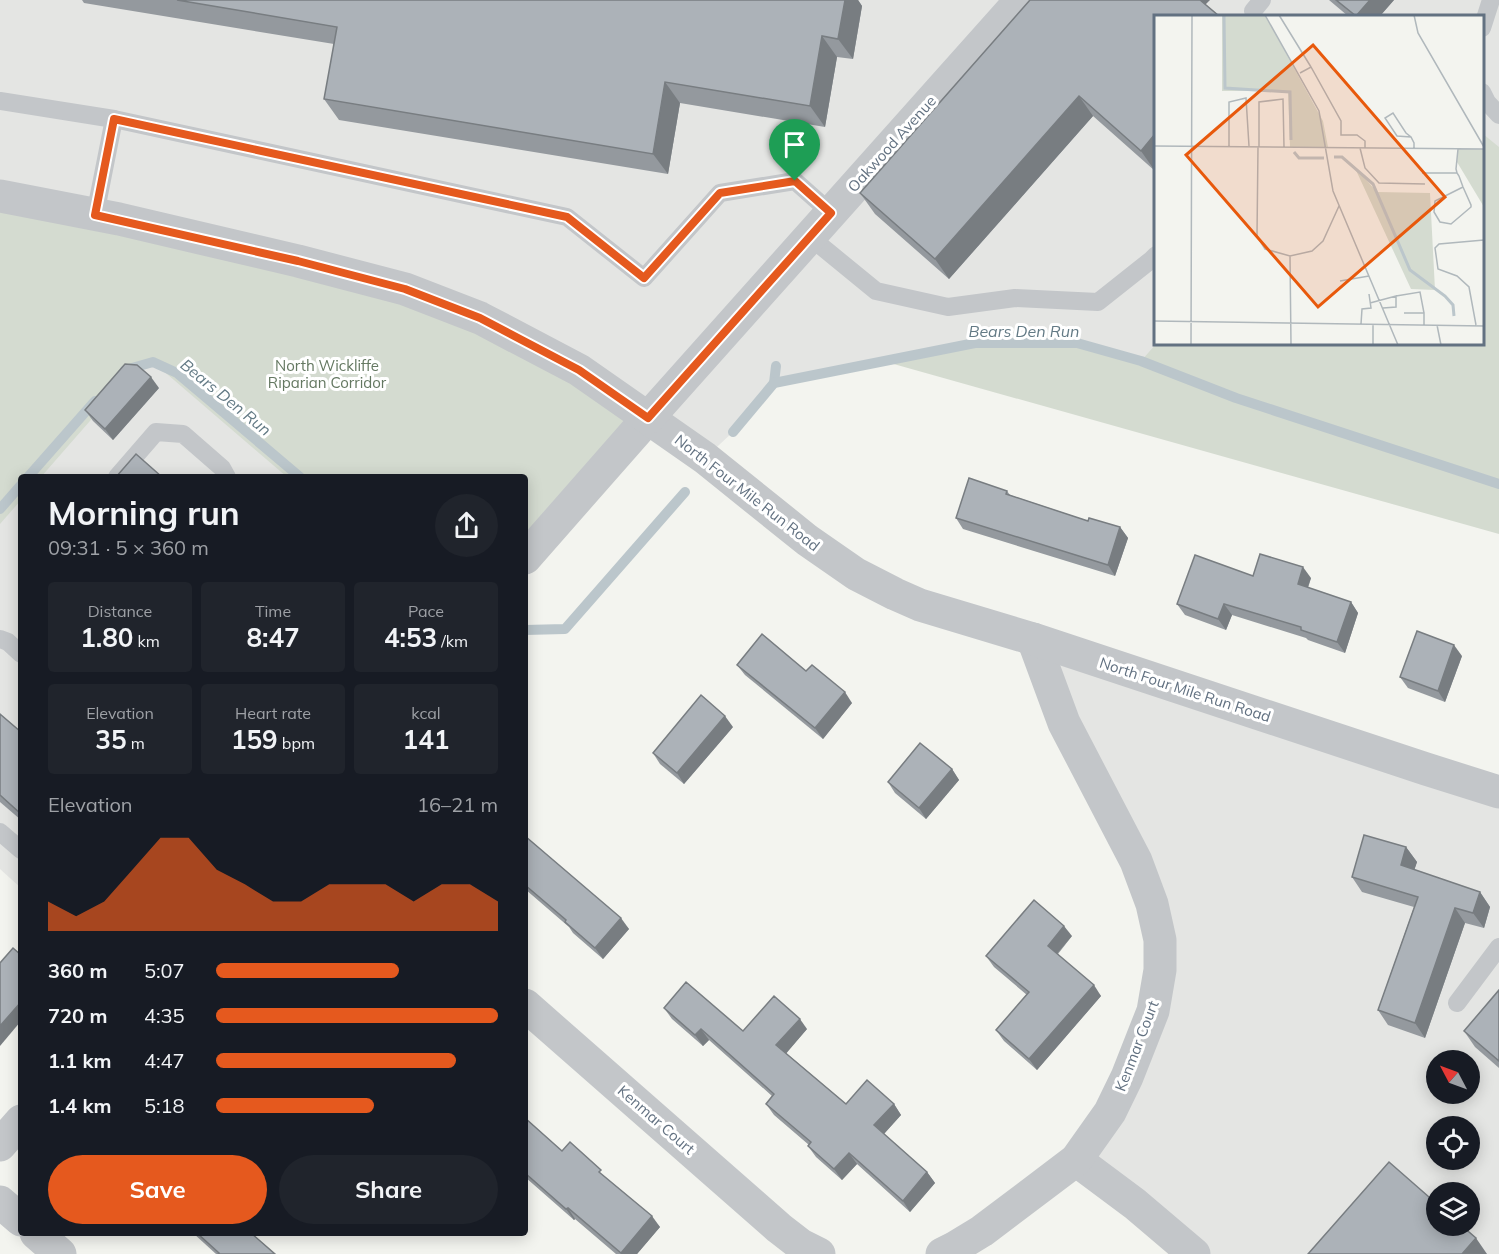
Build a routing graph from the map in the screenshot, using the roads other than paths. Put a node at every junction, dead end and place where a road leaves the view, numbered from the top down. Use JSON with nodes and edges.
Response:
{"nodes":[{"id":1,"x":1021,"y":0,"type":"edge"},
{"id":2,"x":1491,"y":0,"type":"edge"},
{"id":3,"x":1484,"y":22,"type":"edge"},
{"id":4,"x":1484,"y":96,"type":"edge"},
{"id":5,"x":0,"y":101,"type":"edge"},
{"id":6,"x":1499,"y":115,"type":"edge"},
{"id":7,"x":114,"y":119,"type":"junction"},
{"id":8,"x":0,"y":196,"type":"edge"},
{"id":9,"x":831,"y":213,"type":"junction"},
{"id":10,"x":95,"y":215,"type":"junction"},
{"id":11,"x":810,"y":237,"type":"junction"},
{"id":12,"x":1154,"y":256,"type":"edge"},
{"id":13,"x":648,"y":418,"type":"junction"},
{"id":14,"x":120,"y":474,"type":"edge"},
{"id":15,"x":225,"y":474,"type":"edge"},
{"id":16,"x":528,"y":555,"type":"edge"},
{"id":17,"x":0,"y":639,"type":"edge"},
{"id":18,"x":1033,"y":639,"type":"junction"},
{"id":19,"x":18,"y":651,"type":"edge"},
{"id":20,"x":1499,"y":792,"type":"edge"},
{"id":21,"x":0,"y":832,"type":"edge"},
{"id":22,"x":18,"y":847,"type":"edge"},
{"id":23,"x":1499,"y":947,"type":"edge"},
{"id":24,"x":1457,"y":1003,"type":"dead end"},
{"id":25,"x":528,"y":1008,"type":"edge"},
{"id":26,"x":18,"y":1124,"type":"edge"},
{"id":27,"x":0,"y":1145,"type":"edge"},
{"id":28,"x":1076,"y":1160,"type":"junction"},
{"id":29,"x":0,"y":1202,"type":"edge"},
{"id":30,"x":18,"y":1217,"type":"edge"},
{"id":31,"x":39,"y":1236,"type":"edge"},
{"id":32,"x":60,"y":1254,"type":"edge"},
{"id":33,"x":819,"y":1254,"type":"edge"},
{"id":34,"x":942,"y":1254,"type":"edge"},
{"id":35,"x":1194,"y":1254,"type":"edge"}],
"edges":[{"from":1,"to":9,"type":"street","name":"Oakwood Avenue"},
{"from":2,"to":3,"type":"lane"},
{"from":4,"to":6,"type":"lane"},
{"from":5,"to":7,"type":"lane"},
{"from":7,"to":9,"type":"lane"},
{"from":7,"to":10,"type":"lane"},
{"from":8,"to":10,"type":"street","name":"North Four Mile Run Road"},
{"from":9,"to":11,"type":"street","name":"Oakwood Avenue"},
{"from":10,"to":13,"type":"street","name":"North Four Mile Run Road"},
{"from":11,"to":12,"type":"lane"},
{"from":11,"to":13,"type":"street","name":"Oakwood Avenue"},
{"from":13,"to":16,"type":"street","name":"Oakwood Avenue"},
{"from":13,"to":18,"type":"street","name":"North Four Mile Run Road"},
{"from":14,"to":15,"type":"lane"},
{"from":17,"to":19,"type":"lane"},
{"from":18,"to":20,"type":"street","name":"North Four Mile Run Road"},
{"from":18,"to":28,"type":"street","name":"Kenmar Court"},
{"from":21,"to":22,"type":"lane"},
{"from":23,"to":24,"type":"lane"},
{"from":25,"to":33,"type":"street","name":"Kenmar Court"},
{"from":26,"to":27,"type":"street"},
{"from":28,"to":34,"type":"street","name":"Kenmar Court"},
{"from":28,"to":35,"type":"street"},
{"from":29,"to":30,"type":"street"},
{"from":31,"to":32,"type":"street"}]}
